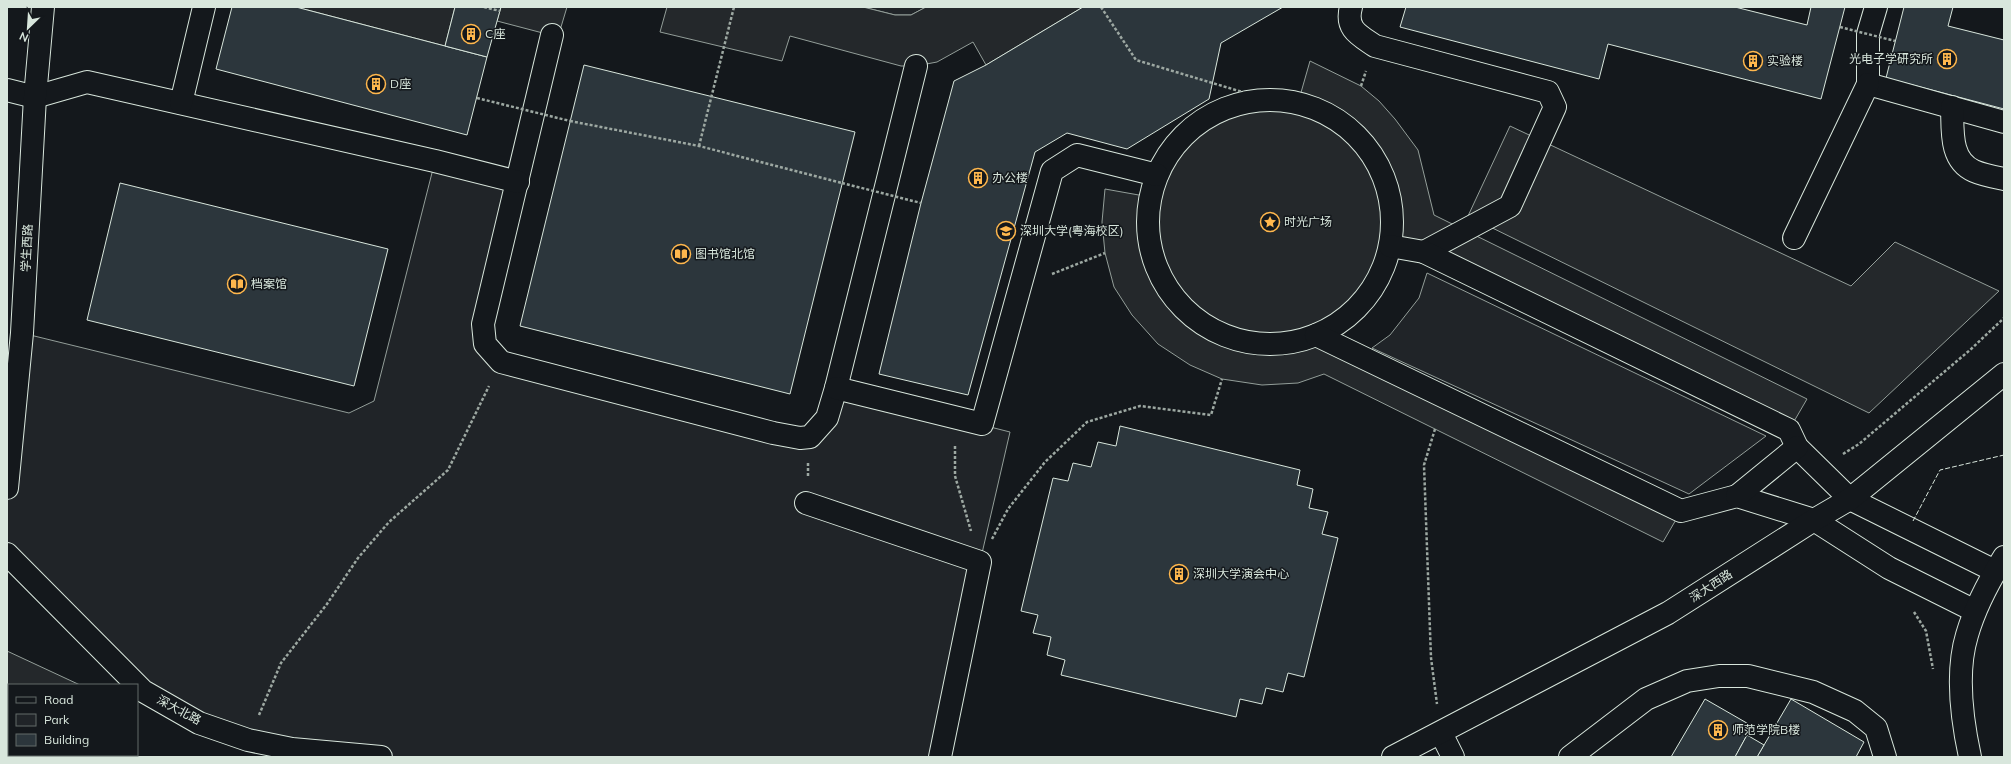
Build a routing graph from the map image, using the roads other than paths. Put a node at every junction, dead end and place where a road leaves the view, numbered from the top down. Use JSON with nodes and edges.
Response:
{"nodes":[{"id":1,"x":43,"y":7,"type":"edge"},
{"id":2,"x":204,"y":7,"type":"edge"},
{"id":3,"x":1351,"y":7,"type":"edge"},
{"id":4,"x":1876,"y":7,"type":"edge"},
{"id":5,"x":552,"y":35,"type":"dead end"},
{"id":6,"x":916,"y":66,"type":"dead end"},
{"id":7,"x":1868,"y":84,"type":"junction"},
{"id":8,"x":7,"y":90,"type":"edge"},
{"id":9,"x":35,"y":97,"type":"junction"},
{"id":10,"x":181,"y":103,"type":"junction"},
{"id":11,"x":1952,"y":107,"type":"junction"},
{"id":12,"x":2004,"y":122,"type":"edge"},
{"id":13,"x":1157,"y":175,"type":"junction"},
{"id":14,"x":2004,"y":179,"type":"edge"},
{"id":15,"x":518,"y":182,"type":"junction"},
{"id":16,"x":1794,"y":238,"type":"dead end"},
{"id":17,"x":1390,"y":246,"type":"junction"},
{"id":18,"x":1424,"y":252,"type":"junction"},
{"id":19,"x":1316,"y":335,"type":"junction"},
{"id":20,"x":2004,"y":374,"type":"edge"},
{"id":21,"x":836,"y":388,"type":"junction"},
{"id":22,"x":1798,"y":447,"type":"junction"},
{"id":23,"x":7,"y":488,"type":"edge"},
{"id":24,"x":1737,"y":496,"type":"junction"},
{"id":25,"x":1850,"y":499,"type":"junction"},
{"id":26,"x":806,"y":503,"type":"road end"},
{"id":27,"x":1814,"y":520,"type":"junction"},
{"id":28,"x":7,"y":554,"type":"edge"},
{"id":29,"x":2000,"y":564,"type":"edge"},
{"id":30,"x":1975,"y":611,"type":"junction"},
{"id":31,"x":136,"y":684,"type":"edge"},
{"id":32,"x":138,"y":686,"type":"edge"},
{"id":33,"x":1441,"y":733,"type":"junction"},
{"id":34,"x":245,"y":748,"type":"edge"},
{"id":35,"x":291,"y":753,"type":"edge"},
{"id":36,"x":381,"y":757,"type":"edge"},
{"id":37,"x":940,"y":757,"type":"edge"},
{"id":38,"x":1393,"y":757,"type":"edge"},
{"id":39,"x":1454,"y":757,"type":"edge"},
{"id":40,"x":1570,"y":757,"type":"edge"},
{"id":41,"x":1885,"y":757,"type":"edge"},
{"id":42,"x":1970,"y":757,"type":"edge"}],
"edges":[{"from":1,"to":9,"type":"street","name":"学生西路"},
{"from":2,"to":10,"type":"street"},
{"from":3,"to":18,"type":"street"},
{"from":4,"to":7,"type":"street"},
{"from":5,"to":15,"type":"street"},
{"from":6,"to":21,"type":"street"},
{"from":7,"to":11,"type":"street"},
{"from":7,"to":16,"type":"street"},
{"from":8,"to":9,"type":"street"},
{"from":9,"to":10,"type":"street"},
{"from":9,"to":23,"type":"street","name":"学生西路"},
{"from":10,"to":15,"type":"street"},
{"from":11,"to":12,"type":"street"},
{"from":11,"to":14,"type":"street"},
{"from":13,"to":17,"type":"street"},
{"from":13,"to":19,"type":"street"},
{"from":13,"to":21,"type":"street"},
{"from":15,"to":21,"type":"street"},
{"from":17,"to":18,"type":"street"},
{"from":17,"to":19,"type":"street"},
{"from":18,"to":22,"type":"street"},
{"from":19,"to":24,"type":"street"},
{"from":20,"to":25,"type":"street","name":"深大西路"},
{"from":22,"to":24,"type":"street"},
{"from":22,"to":25,"type":"street"},
{"from":24,"to":27,"type":"street"},
{"from":25,"to":27,"type":"street","name":"深大西路"},
{"from":25,"to":29,"type":"street"},
{"from":26,"to":37,"type":"street"},
{"from":27,"to":30,"type":"street"},
{"from":27,"to":33,"type":"street","name":"深大西路"},
{"from":28,"to":31,"type":"street","name":"深大北路"},
{"from":29,"to":30,"type":"street"},
{"from":30,"to":42,"type":"street"},
{"from":32,"to":34,"type":"street","name":"深大北路"},
{"from":33,"to":38,"type":"street","name":"深大西路"},
{"from":33,"to":39,"type":"street"},
{"from":34,"to":35,"type":"street","name":"深大北路"},
{"from":35,"to":36,"type":"street","name":"深大北路"},
{"from":40,"to":41,"type":"street"}]}
